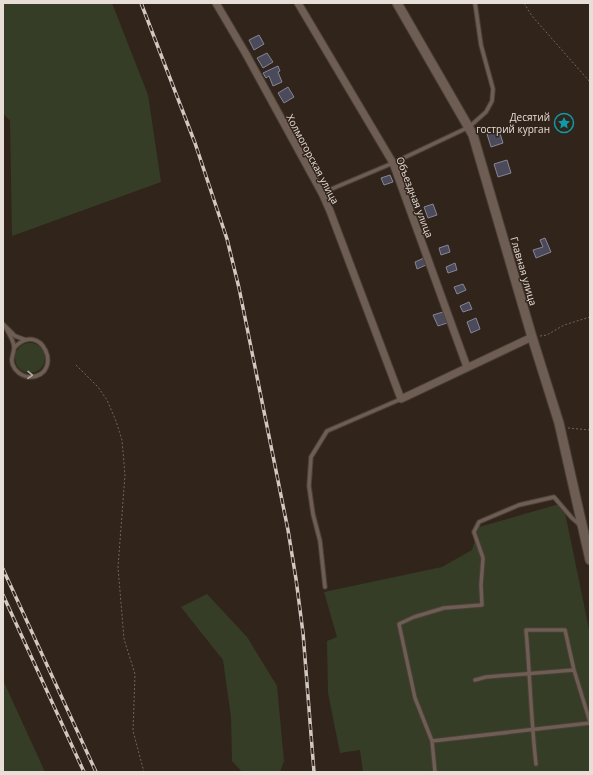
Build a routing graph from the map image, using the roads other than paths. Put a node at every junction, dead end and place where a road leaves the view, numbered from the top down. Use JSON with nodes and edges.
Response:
{"nodes":[{"id":1,"x":216,"y":3,"type":"edge"},
{"id":2,"x":298,"y":3,"type":"edge"},
{"id":3,"x":397,"y":3,"type":"edge"},
{"id":4,"x":475,"y":3,"type":"edge"},
{"id":5,"x":469,"y":127,"type":"junction"},
{"id":6,"x":393,"y":163,"type":"junction"},
{"id":7,"x":322,"y":194,"type":"junction"},
{"id":8,"x":3,"y":324,"type":"edge"},
{"id":9,"x":6,"y":328,"type":"junction"},
{"id":10,"x":532,"y":337,"type":"junction"},
{"id":11,"x":28,"y":340,"type":"junction"},
{"id":12,"x":14,"y":348,"type":"junction"},
{"id":13,"x":467,"y":367,"type":"junction"},
{"id":14,"x":400,"y":399,"type":"junction"},
{"id":15,"x":582,"y":527,"type":"junction"},
{"id":16,"x":590,"y":560,"type":"edge"},
{"id":17,"x":325,"y":587,"type":"dead end"},
{"id":18,"x":574,"y":670,"type":"junction"},
{"id":19,"x":530,"y":674,"type":"junction"},
{"id":20,"x":475,"y":680,"type":"dead end"},
{"id":21,"x":590,"y":723,"type":"edge"},
{"id":22,"x":532,"y":730,"type":"junction"},
{"id":23,"x":432,"y":741,"type":"junction"},
{"id":24,"x":536,"y":764,"type":"dead end"},
{"id":25,"x":435,"y":772,"type":"edge"}],
"edges":[{"from":1,"to":7,"type":"street","name":"Холмогорская улица"},
{"from":2,"to":6,"type":"street","name":"Объездная улица"},
{"from":3,"to":5,"type":"street","name":"Главная улица"},
{"from":4,"to":5,"type":"lane"},
{"from":5,"to":6,"type":"lane"},
{"from":5,"to":10,"type":"street","name":"Главная улица"},
{"from":6,"to":7,"type":"lane"},
{"from":6,"to":13,"type":"street","name":"Объездная улица"},
{"from":7,"to":14,"type":"street","name":"Холмогорская улица"},
{"from":8,"to":9,"type":"lane"},
{"from":9,"to":11,"type":"lane"},
{"from":9,"to":12,"type":"lane"},
{"from":10,"to":13,"type":"street"},
{"from":10,"to":15,"type":"street","name":"Главная улица"},
{"from":11,"to":12,"type":"lane"},
{"from":12,"to":11,"type":"lane","one_way":true},
{"from":13,"to":14,"type":"street"},
{"from":14,"to":17,"type":"lane"},
{"from":15,"to":16,"type":"street","name":"Главная улица"},
{"from":15,"to":23,"type":"lane"},
{"from":18,"to":19,"type":"lane"},
{"from":18,"to":19,"type":"lane"},
{"from":18,"to":21,"type":"lane"},
{"from":19,"to":20,"type":"lane"},
{"from":19,"to":22,"type":"lane"},
{"from":21,"to":22,"type":"lane"},
{"from":22,"to":23,"type":"lane"},
{"from":22,"to":24,"type":"lane"},
{"from":23,"to":25,"type":"lane"}]}
